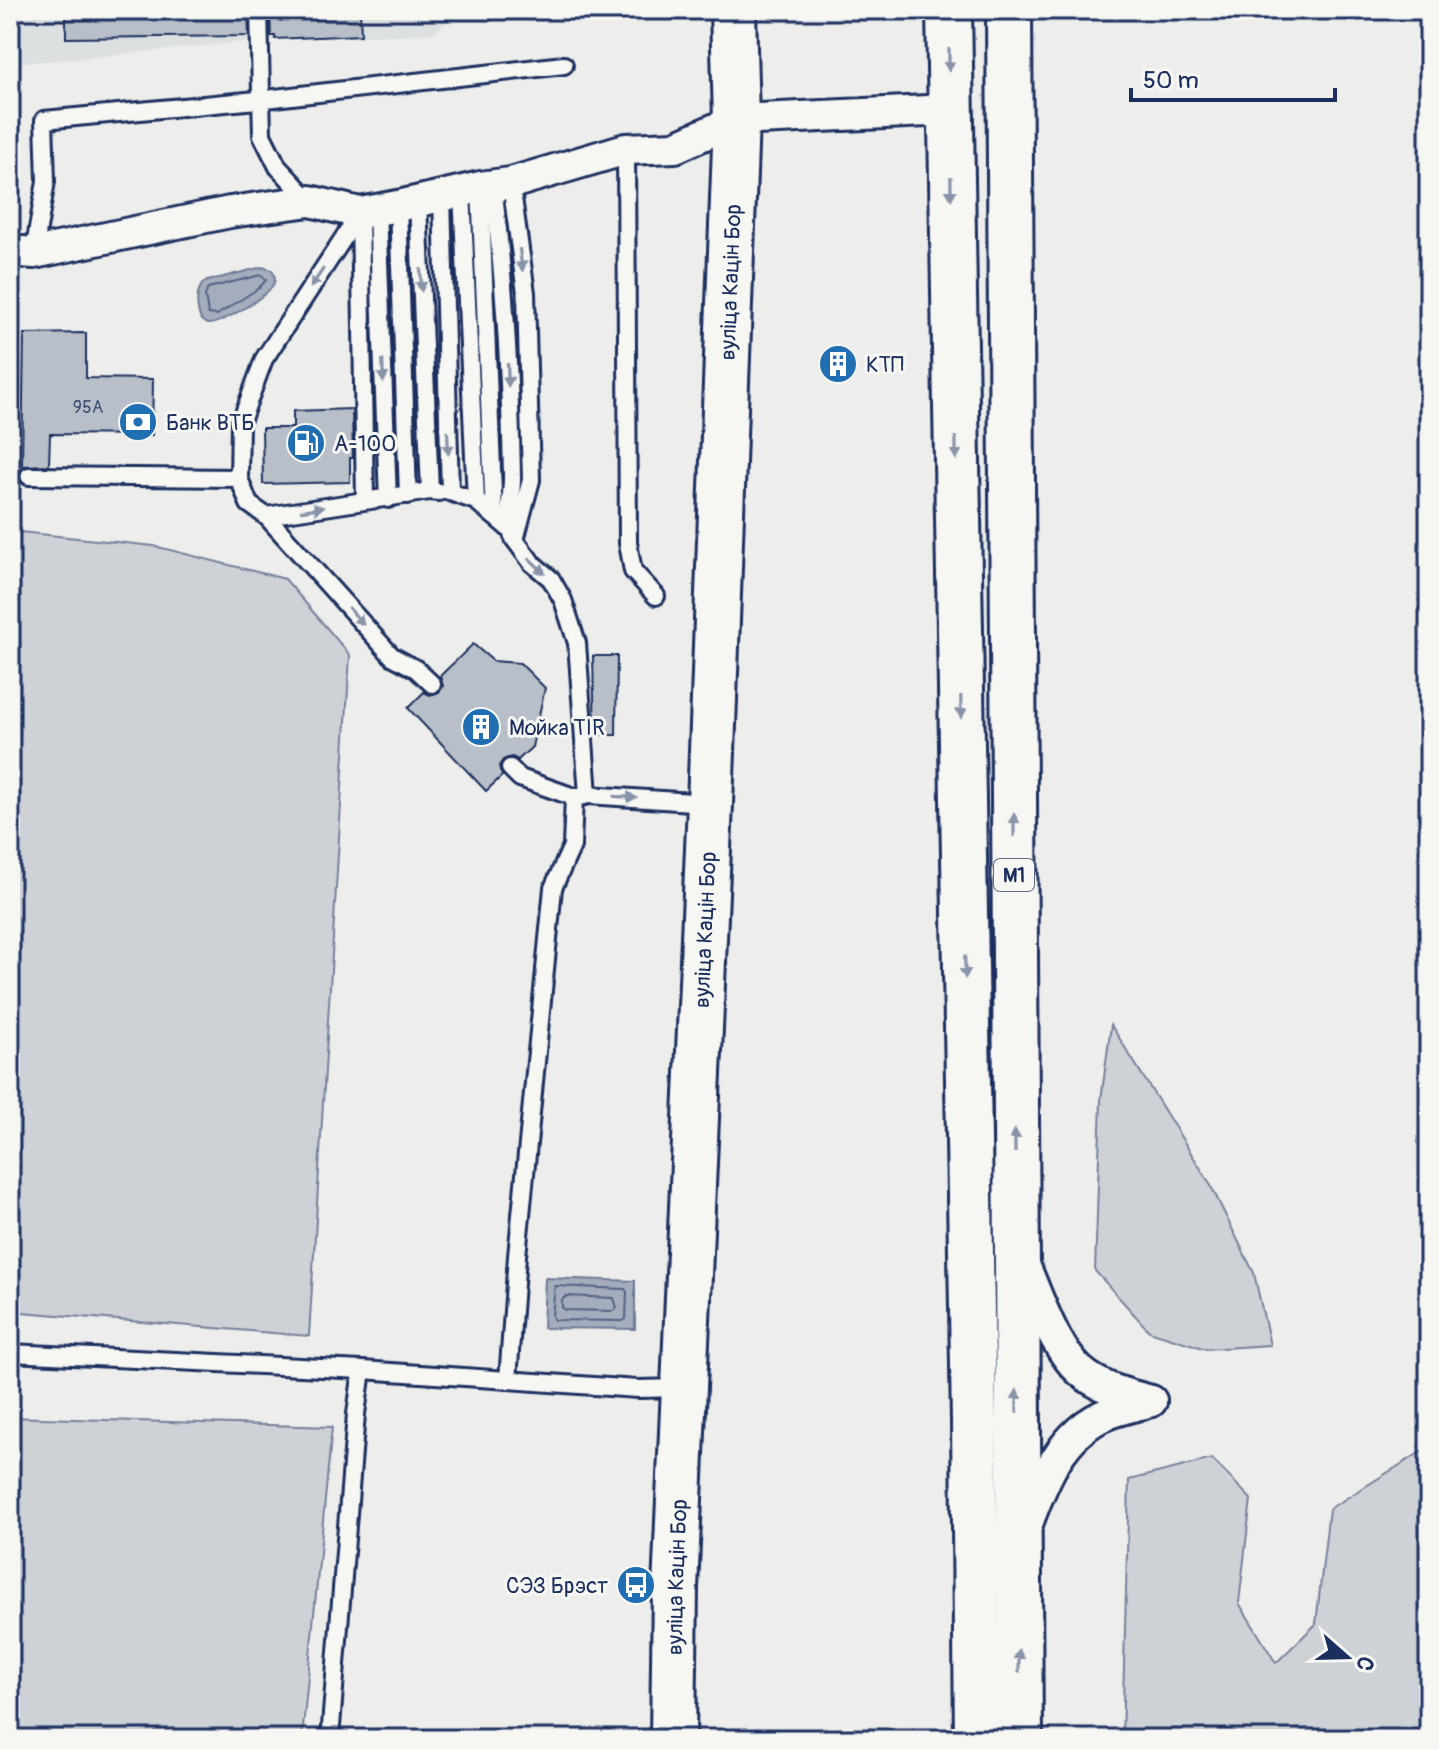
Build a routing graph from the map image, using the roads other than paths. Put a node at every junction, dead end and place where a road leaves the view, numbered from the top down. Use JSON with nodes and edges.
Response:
{"nodes":[{"id":1,"x":259,"y":10,"type":"edge"},
{"id":2,"x":733,"y":10,"type":"edge"},
{"id":3,"x":949,"y":10,"type":"edge"},
{"id":4,"x":1009,"y":10,"type":"edge"},
{"id":5,"x":564,"y":65,"type":"dead end"},
{"id":6,"x":260,"y":99,"type":"junction"},
{"id":7,"x":949,"y":110,"type":"junction"},
{"id":8,"x":736,"y":120,"type":"junction"},
{"id":9,"x":626,"y":149,"type":"junction"},
{"id":10,"x":438,"y":197,"type":"junction"},
{"id":11,"x":310,"y":201,"type":"junction"},
{"id":12,"x":22,"y":252,"type":"edge"},
{"id":13,"x":29,"y":476,"type":"dead end"},
{"id":14,"x":239,"y":478,"type":"junction"},
{"id":15,"x":430,"y":491,"type":"junction"},
{"id":16,"x":450,"y":492,"type":"junction"},
{"id":17,"x":408,"y":495,"type":"junction"},
{"id":18,"x":388,"y":499,"type":"junction"},
{"id":19,"x":365,"y":500,"type":"junction"},
{"id":20,"x":476,"y":501,"type":"junction"},
{"id":21,"x":266,"y":516,"type":"junction"},
{"id":22,"x":494,"y":516,"type":"junction"},
{"id":23,"x":512,"y":534,"type":"junction"},
{"id":24,"x":656,"y":596,"type":"dead end"},
{"id":25,"x":432,"y":684,"type":"dead end"},
{"id":26,"x":510,"y":768,"type":"dead end"},
{"id":27,"x":581,"y":796,"type":"junction"},
{"id":28,"x":710,"y":804,"type":"junction"},
{"id":29,"x":1016,"y":1245,"type":"junction"},
{"id":30,"x":10,"y":1353,"type":"edge"},
{"id":31,"x":362,"y":1370,"type":"junction"},
{"id":32,"x":508,"y":1380,"type":"junction"},
{"id":33,"x":683,"y":1388,"type":"junction"},
{"id":34,"x":1019,"y":1548,"type":"junction"},
{"id":35,"x":330,"y":1739,"type":"edge"},
{"id":36,"x":673,"y":1739,"type":"edge"},
{"id":37,"x":977,"y":1739,"type":"edge"},
{"id":38,"x":1020,"y":1739,"type":"edge"}],
"edges":[{"from":1,"to":6,"type":"lane"},
{"from":2,"to":8,"type":"main road","name":"вуліца Кацін Бор"},
{"from":3,"to":7,"type":"main road","number":"М1","one_way":true},
{"from":29,"to":4,"type":"main road","number":"М1","one_way":true},
{"from":5,"to":6,"type":"lane"},
{"from":6,"to":11,"type":"lane"},
{"from":6,"to":12,"type":"lane"},
{"from":7,"to":8,"type":"street"},
{"from":7,"to":37,"type":"main road","number":"М1","one_way":true},
{"from":8,"to":9,"type":"street"},
{"from":8,"to":28,"type":"main road","name":"вуліца Кацін Бор"},
{"from":9,"to":10,"type":"street"},
{"from":9,"to":24,"type":"lane"},
{"from":10,"to":11,"type":"street"},
{"from":10,"to":14,"type":"lane","one_way":true},
{"from":10,"to":15,"type":"lane","one_way":true},
{"from":10,"to":16,"type":"lane","one_way":true},
{"from":10,"to":17,"type":"lane"},
{"from":10,"to":18,"type":"lane","one_way":true},
{"from":10,"to":19,"type":"lane"},
{"from":10,"to":20,"type":"lane"},
{"from":10,"to":22,"type":"lane"},
{"from":10,"to":23,"type":"lane","one_way":true},
{"from":11,"to":12,"type":"street"},
{"from":13,"to":14,"type":"lane"},
{"from":14,"to":21,"type":"lane"},
{"from":15,"to":16,"type":"lane"},
{"from":15,"to":17,"type":"lane"},
{"from":16,"to":20,"type":"lane"},
{"from":17,"to":18,"type":"lane"},
{"from":18,"to":19,"type":"lane"},
{"from":21,"to":19,"type":"lane","one_way":true},
{"from":20,"to":22,"type":"lane"},
{"from":21,"to":25,"type":"lane","one_way":true},
{"from":22,"to":23,"type":"lane"},
{"from":23,"to":27,"type":"lane","one_way":true},
{"from":26,"to":27,"type":"lane"},
{"from":27,"to":28,"type":"lane","one_way":true},
{"from":27,"to":32,"type":"lane"},
{"from":28,"to":33,"type":"main road","name":"вуліца Кацін Бор"},
{"from":34,"to":29,"type":"main road","number":"М1","one_way":true},
{"from":29,"to":34,"type":"street"},
{"from":30,"to":31,"type":"lane"},
{"from":31,"to":32,"type":"lane"},
{"from":31,"to":35,"type":"lane"},
{"from":32,"to":33,"type":"lane"},
{"from":33,"to":36,"type":"main road","name":"вуліца Кацін Бор"},
{"from":38,"to":34,"type":"main road","number":"М1","one_way":true}]}
